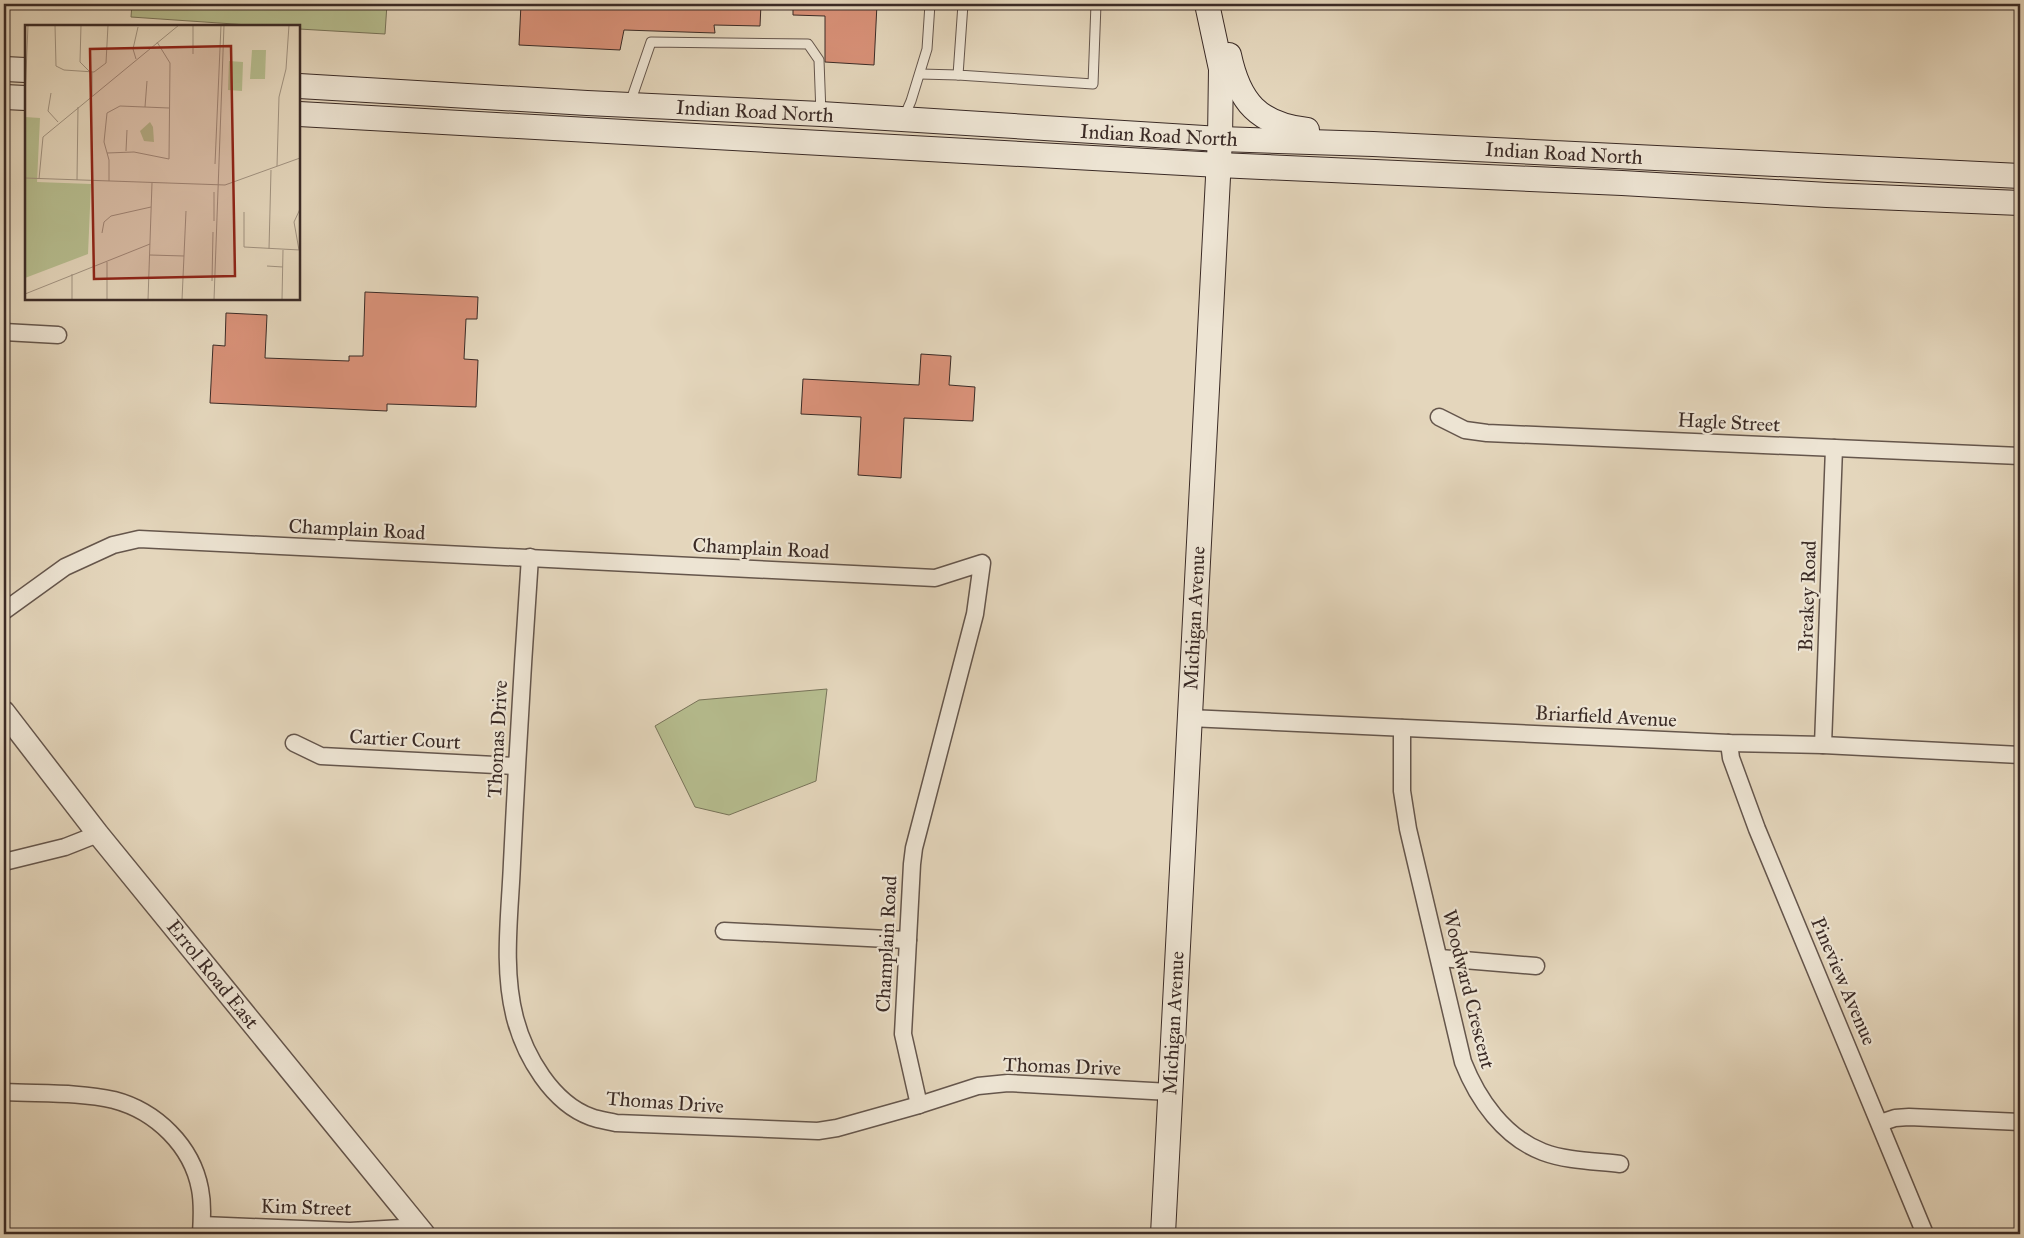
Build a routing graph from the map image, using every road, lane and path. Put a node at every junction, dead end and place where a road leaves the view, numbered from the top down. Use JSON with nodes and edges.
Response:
{"nodes":[{"id":1,"x":930,"y":4,"type":"edge"},
{"id":2,"x":963,"y":4,"type":"edge"},
{"id":3,"x":1096,"y":4,"type":"edge"},
{"id":4,"x":1207,"y":4,"type":"edge"},
{"id":5,"x":1217,"y":4,"type":"edge"},
{"id":6,"x":4,"y":69,"type":"edge"},
{"id":7,"x":25,"y":70,"type":"edge"},
{"id":8,"x":920,"y":74,"type":"junction"},
{"id":9,"x":958,"y":75,"type":"junction"},
{"id":10,"x":300,"y":86,"type":"edge"},
{"id":11,"x":4,"y":97,"type":"edge"},
{"id":12,"x":25,"y":98,"type":"edge"},
{"id":13,"x":630,"y":105,"type":"junction"},
{"id":14,"x":300,"y":114,"type":"edge"},
{"id":15,"x":821,"y":114,"type":"junction"},
{"id":16,"x":903,"y":119,"type":"junction"},
{"id":17,"x":1220,"y":139,"type":"junction"},
{"id":18,"x":1372,"y":144,"type":"junction"},
{"id":19,"x":1218,"y":164,"type":"junction"},
{"id":20,"x":2020,"y":176,"type":"edge"},
{"id":21,"x":2020,"y":203,"type":"edge"},
{"id":22,"x":4,"y":332,"type":"edge"},
{"id":23,"x":58,"y":335,"type":"dead end"},
{"id":24,"x":1439,"y":417,"type":"dead end"},
{"id":25,"x":1834,"y":448,"type":"junction"},
{"id":26,"x":2020,"y":456,"type":"edge"},
{"id":27,"x":530,"y":557,"type":"junction"},
{"id":28,"x":4,"y":611,"type":"edge"},
{"id":29,"x":4,"y":712,"type":"edge"},
{"id":30,"x":1189,"y":718,"type":"junction"},
{"id":31,"x":1402,"y":728,"type":"junction"},
{"id":32,"x":294,"y":743,"type":"dead end"},
{"id":33,"x":1729,"y":743,"type":"junction"},
{"id":34,"x":1823,"y":744,"type":"junction"},
{"id":35,"x":2020,"y":754,"type":"edge"},
{"id":36,"x":516,"y":766,"type":"junction"},
{"id":37,"x":98,"y":834,"type":"junction"},
{"id":38,"x":4,"y":862,"type":"edge"},
{"id":39,"x":724,"y":930,"type":"dead end"},
{"id":40,"x":908,"y":940,"type":"junction"},
{"id":41,"x":1440,"y":958,"type":"junction"},
{"id":42,"x":1536,"y":966,"type":"dead end"},
{"id":43,"x":4,"y":1092,"type":"edge"},
{"id":44,"x":1170,"y":1092,"type":"junction"},
{"id":45,"x":919,"y":1105,"type":"junction"},
{"id":46,"x":2020,"y":1122,"type":"edge"},
{"id":47,"x":1880,"y":1123,"type":"junction"},
{"id":48,"x":1620,"y":1164,"type":"dead end"},
{"id":49,"x":422,"y":1230,"type":"edge"},
{"id":50,"x":200,"y":1231,"type":"edge"},
{"id":51,"x":1163,"y":1234,"type":"edge"},
{"id":52,"x":1925,"y":1234,"type":"edge"}],
"edges":[{"from":1,"to":8,"type":"lane"},
{"from":2,"to":9,"type":"lane"},
{"from":3,"to":9,"type":"lane"},
{"from":4,"to":17,"type":"main road","name":"Michigan Avenue"},
{"from":5,"to":18,"type":"main road"},
{"from":6,"to":7,"type":"main road"},
{"from":8,"to":9,"type":"lane"},
{"from":8,"to":16,"type":"lane"},
{"from":10,"to":13,"type":"main road","name":"Indian Road North"},
{"from":11,"to":12,"type":"main road"},
{"from":13,"to":15,"type":"main road","name":"Indian Road North"},
{"from":13,"to":15,"type":"lane"},
{"from":14,"to":19,"type":"main road","name":"Indian Road North"},
{"from":15,"to":16,"type":"main road","name":"Indian Road North"},
{"from":16,"to":17,"type":"main road","name":"Indian Road North"},
{"from":17,"to":18,"type":"main road","name":"Indian Road North"},
{"from":17,"to":19,"type":"main road","name":"Michigan Avenue"},
{"from":18,"to":20,"type":"main road","name":"Indian Road North"},
{"from":19,"to":21,"type":"main road","name":"Indian Road North"},
{"from":19,"to":30,"type":"main road","name":"Michigan Avenue"},
{"from":22,"to":23,"type":"street"},
{"from":24,"to":25,"type":"street","name":"Hagle Street"},
{"from":25,"to":26,"type":"street","name":"Hagle Street"},
{"from":25,"to":34,"type":"street","name":"Breakey Road"},
{"from":27,"to":28,"type":"street","name":"Champlain Road"},
{"from":27,"to":36,"type":"street","name":"Thomas Drive"},
{"from":27,"to":40,"type":"street","name":"Champlain Road"},
{"from":29,"to":37,"type":"street","name":"Errol Road East"},
{"from":30,"to":31,"type":"street","name":"Briarfield Avenue"},
{"from":30,"to":44,"type":"main road","name":"Michigan Avenue"},
{"from":31,"to":33,"type":"street","name":"Briarfield Avenue"},
{"from":31,"to":41,"type":"street","name":"Woodward Crescent"},
{"from":32,"to":36,"type":"street","name":"Cartier Court"},
{"from":33,"to":34,"type":"street","name":"Briarfield Avenue"},
{"from":33,"to":47,"type":"street","name":"Pineview Avenue"},
{"from":34,"to":35,"type":"street","name":"Briarfield Avenue"},
{"from":36,"to":45,"type":"street","name":"Thomas Drive"},
{"from":37,"to":38,"type":"street"},
{"from":37,"to":49,"type":"street","name":"Errol Road East"},
{"from":39,"to":40,"type":"street"},
{"from":40,"to":45,"type":"street","name":"Champlain Road"},
{"from":41,"to":42,"type":"street"},
{"from":41,"to":48,"type":"street","name":"Woodward Crescent"},
{"from":43,"to":50,"type":"street"},
{"from":44,"to":45,"type":"street","name":"Thomas Drive"},
{"from":44,"to":51,"type":"main road","name":"Michigan Avenue"},
{"from":46,"to":47,"type":"street"},
{"from":47,"to":52,"type":"street","name":"Pineview Avenue"},
{"from":49,"to":50,"type":"street","name":"Kim Street"}]}
